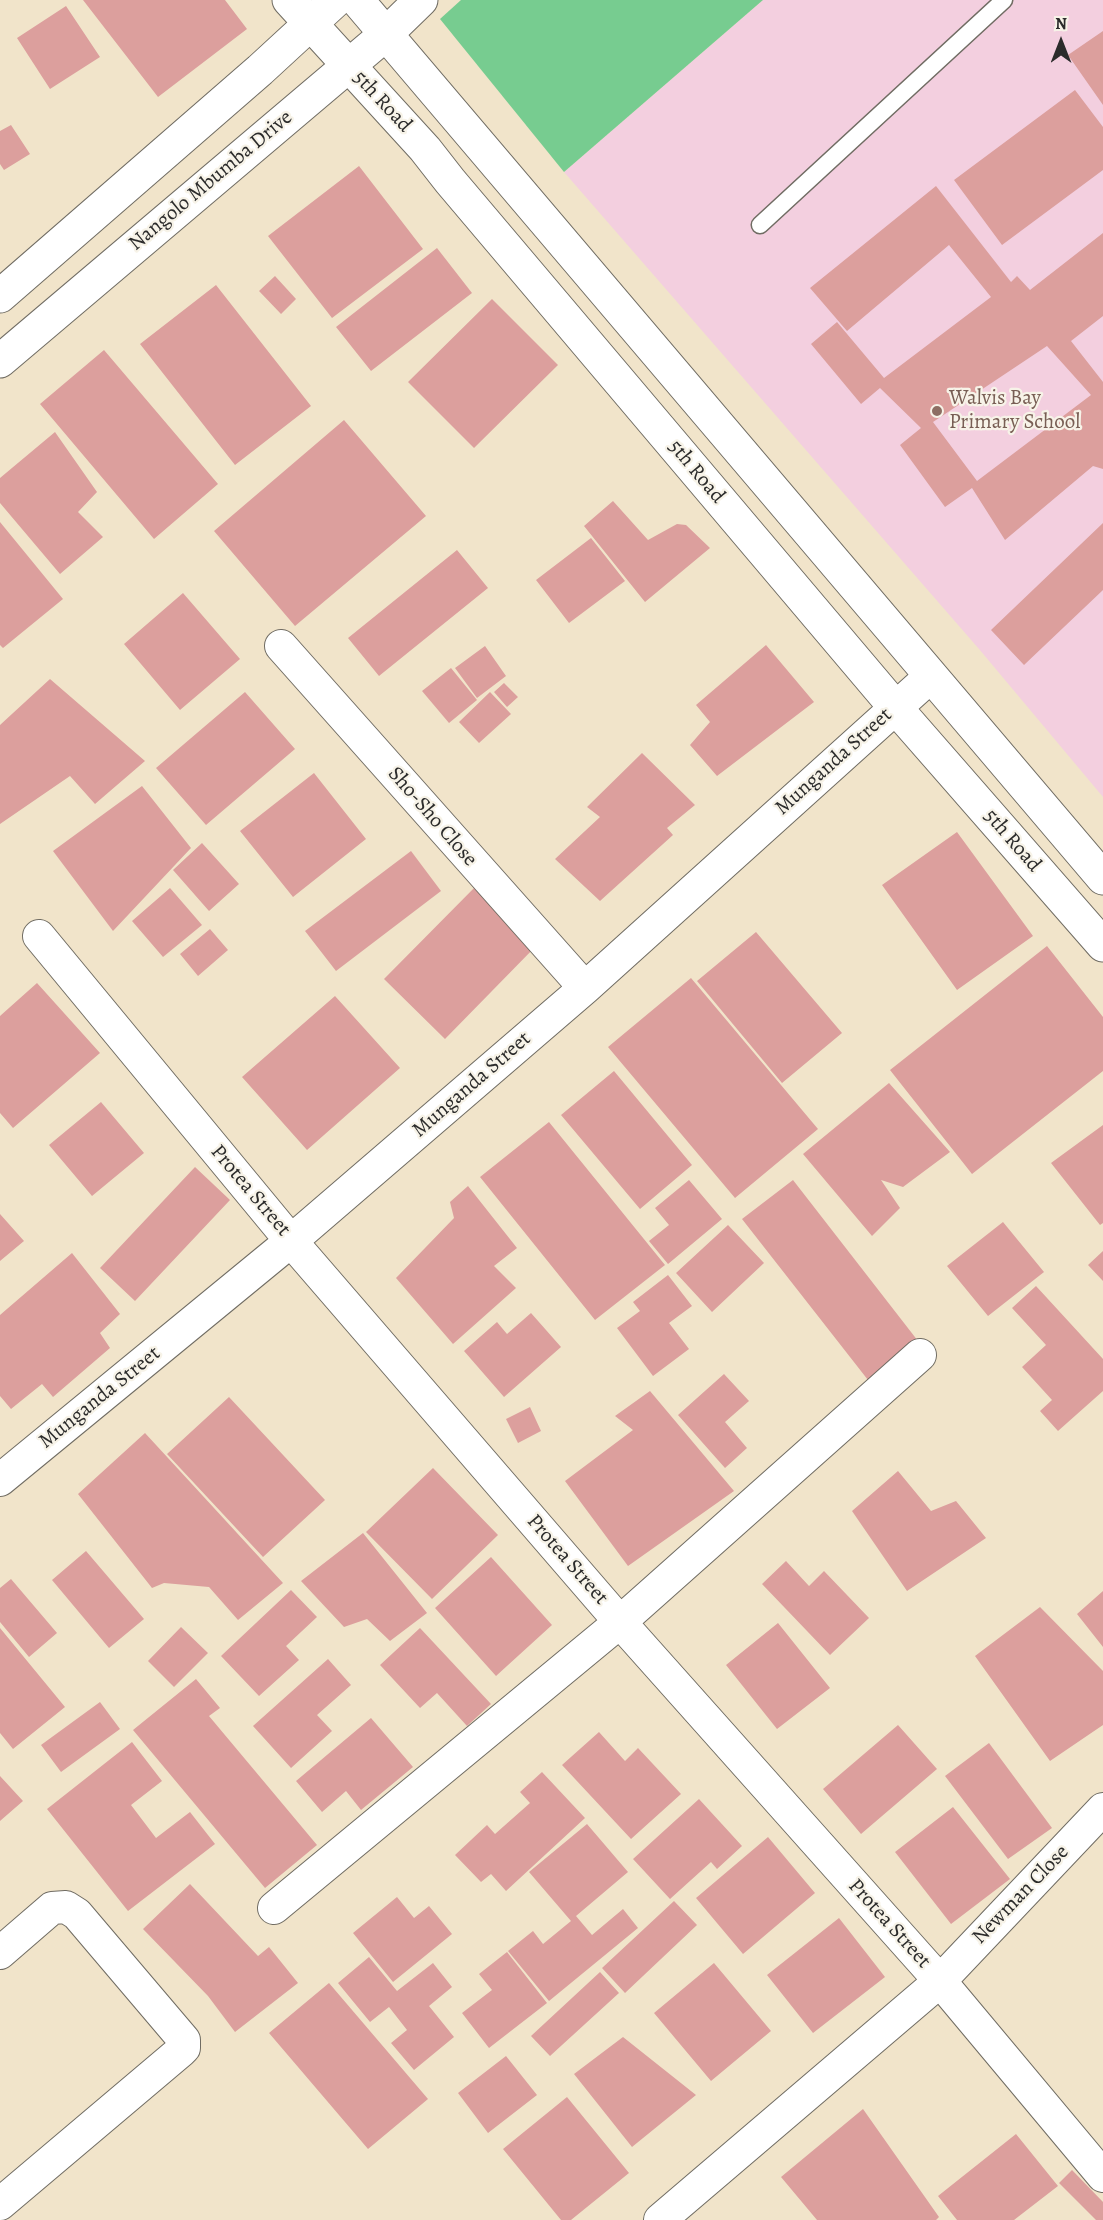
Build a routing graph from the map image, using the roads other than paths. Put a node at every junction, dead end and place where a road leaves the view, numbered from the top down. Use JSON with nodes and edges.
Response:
{"nodes":[{"id":1,"x":336,"y":0,"type":"edge"},
{"id":2,"x":357,"y":0,"type":"edge"},
{"id":3,"x":421,"y":0,"type":"edge"},
{"id":4,"x":1004,"y":0,"type":"edge"},
{"id":5,"x":299,"y":12,"type":"edge"},
{"id":6,"x":386,"y":34,"type":"junction"},
{"id":7,"x":348,"y":65,"type":"junction"},
{"id":8,"x":760,"y":225,"type":"dead end"},
{"id":9,"x":0,"y":296,"type":"edge"},
{"id":10,"x":0,"y":361,"type":"edge"},
{"id":11,"x":281,"y":646,"type":"dead end"},
{"id":12,"x":931,"y":676,"type":"junction"},
{"id":13,"x":895,"y":707,"type":"junction"},
{"id":14,"x":1103,"y":878,"type":"edge"},
{"id":15,"x":39,"y":936,"type":"dead end"},
{"id":16,"x":1103,"y":945,"type":"edge"},
{"id":17,"x":585,"y":988,"type":"junction"},
{"id":18,"x":291,"y":1240,"type":"junction"},
{"id":19,"x":920,"y":1355,"type":"dead end"},
{"id":20,"x":0,"y":1480,"type":"edge"},
{"id":21,"x":620,"y":1622,"type":"junction"},
{"id":22,"x":1103,"y":1809,"type":"edge"},
{"id":23,"x":273,"y":1908,"type":"dead end"},
{"id":24,"x":0,"y":1953,"type":"edge"},
{"id":25,"x":940,"y":1981,"type":"junction"},
{"id":26,"x":1103,"y":2176,"type":"edge"},
{"id":27,"x":0,"y":2204,"type":"edge"},
{"id":28,"x":660,"y":2220,"type":"edge"}],
"edges":[{"from":1,"to":5,"type":"main road"},
{"from":2,"to":6,"type":"main road"},
{"from":3,"to":6,"type":"main road","name":"Nangolo Mbumba Drive"},
{"from":4,"to":8,"type":"lane"},
{"from":5,"to":7,"type":"main road","name":"5th Road"},
{"from":5,"to":9,"type":"main road"},
{"from":6,"to":7,"type":"main road","name":"Nangolo Mbumba Drive"},
{"from":6,"to":12,"type":"main road"},
{"from":7,"to":10,"type":"main road","name":"Nangolo Mbumba Drive"},
{"from":7,"to":13,"type":"main road","name":"5th Road"},
{"from":11,"to":17,"type":"street","name":"Sho-Sho Close"},
{"from":12,"to":13,"type":"street","name":"Munganda Street"},
{"from":12,"to":14,"type":"main road"},
{"from":13,"to":16,"type":"main road","name":"5th Road"},
{"from":13,"to":17,"type":"street","name":"Munganda Street"},
{"from":15,"to":18,"type":"street","name":"Protea Street"},
{"from":17,"to":18,"type":"street","name":"Munganda Street"},
{"from":18,"to":20,"type":"street","name":"Munganda Street"},
{"from":18,"to":21,"type":"street","name":"Protea Street"},
{"from":19,"to":21,"type":"street"},
{"from":21,"to":23,"type":"street"},
{"from":21,"to":25,"type":"street","name":"Protea Street"},
{"from":22,"to":25,"type":"street","name":"Newman Close"},
{"from":24,"to":27,"type":"street"},
{"from":25,"to":26,"type":"street","name":"Protea Street"},
{"from":25,"to":28,"type":"street","name":"Newman Close"}]}
